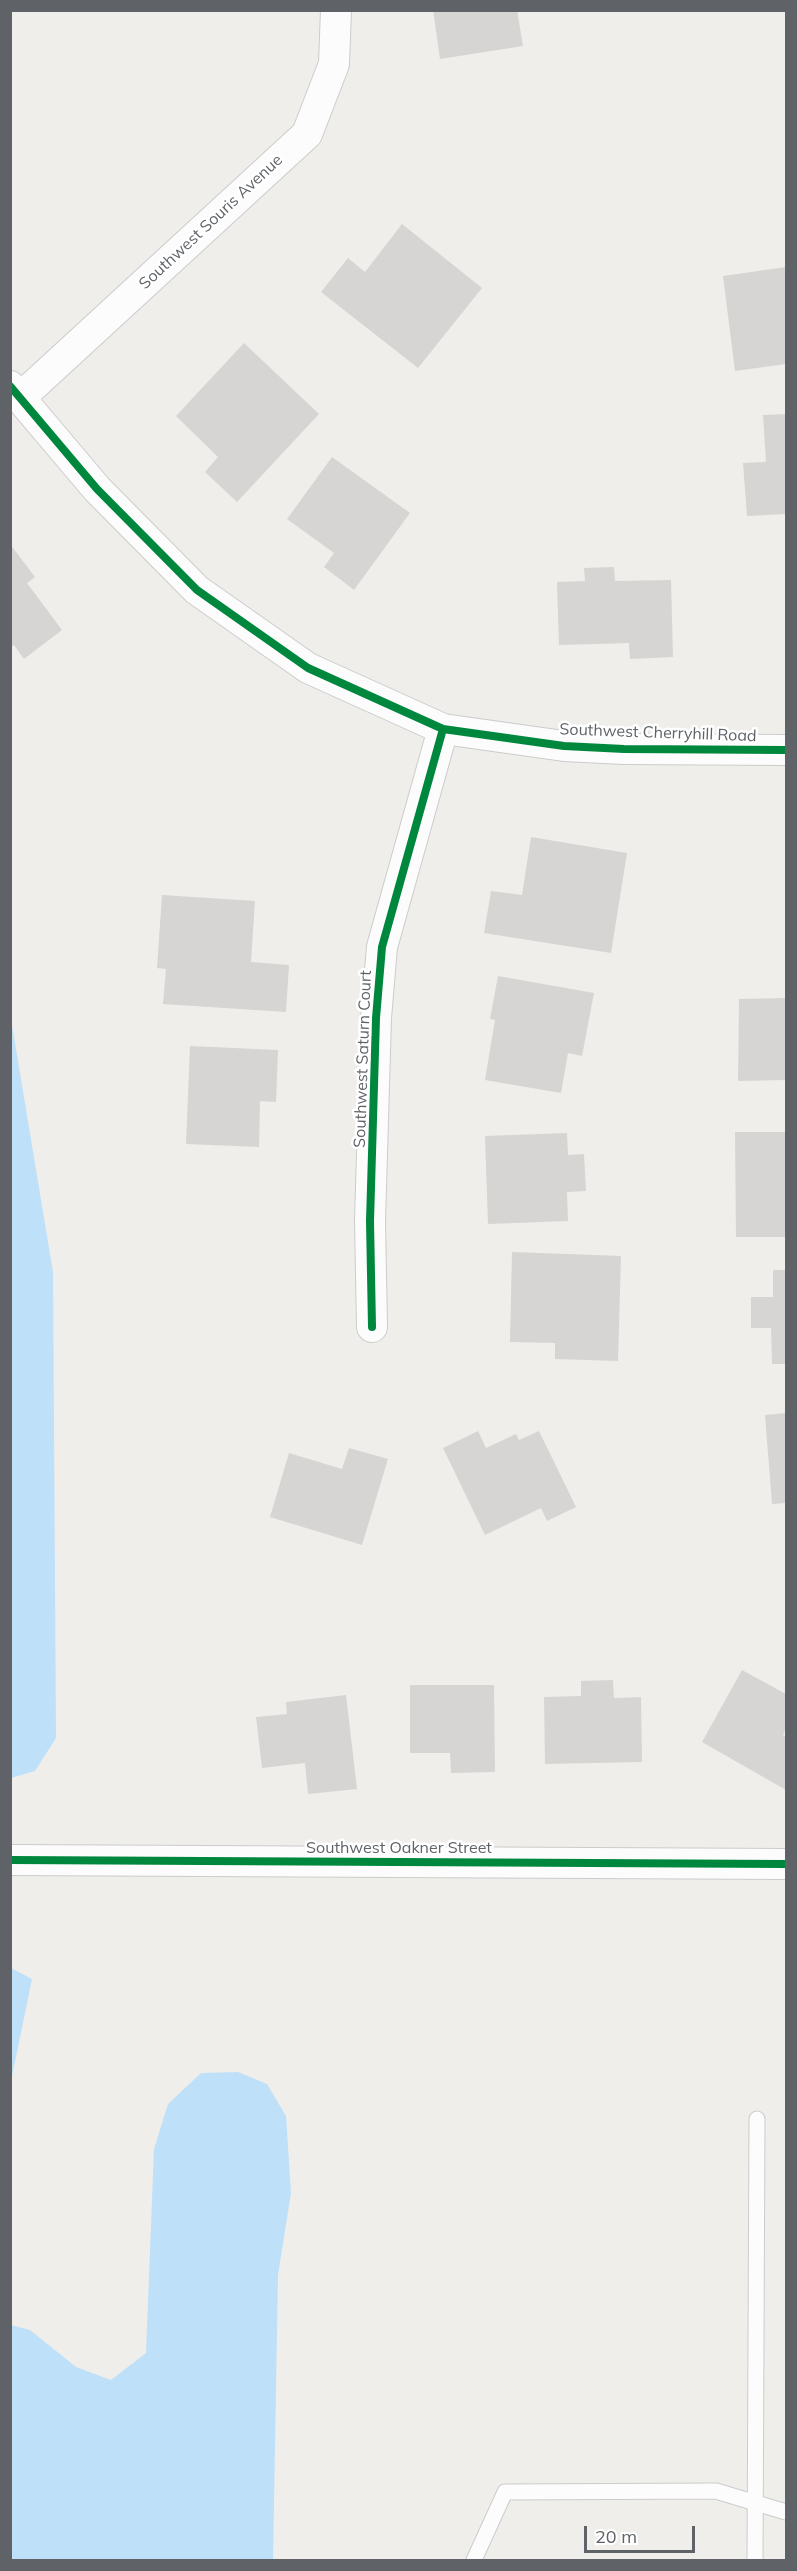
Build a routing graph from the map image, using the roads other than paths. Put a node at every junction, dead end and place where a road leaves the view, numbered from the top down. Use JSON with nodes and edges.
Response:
{"nodes":[{"id":1,"x":336,"y":10,"type":"edge"},
{"id":2,"x":16,"y":392,"type":"edge"},
{"id":3,"x":443,"y":729,"type":"junction"},
{"id":4,"x":786,"y":750,"type":"edge"},
{"id":5,"x":372,"y":1327,"type":"dead end"},
{"id":6,"x":10,"y":1860,"type":"edge"},
{"id":7,"x":786,"y":1864,"type":"edge"},
{"id":8,"x":757,"y":2120,"type":"dead end"},
{"id":9,"x":755,"y":2503,"type":"junction"},
{"id":10,"x":786,"y":2512,"type":"edge"},
{"id":11,"x":474,"y":2560,"type":"edge"},
{"id":12,"x":755,"y":2560,"type":"edge"}],
"edges":[{"from":1,"to":2,"type":"street","name":"Southwest Souris Avenue"},
{"from":2,"to":3,"type":"street","name":"Southwest Cherryhill Road"},
{"from":3,"to":4,"type":"street","name":"Southwest Cherryhill Road"},
{"from":3,"to":5,"type":"street","name":"Southwest Saturn Court"},
{"from":6,"to":7,"type":"street","name":"Southwest Oakner Street"},
{"from":8,"to":9,"type":"lane"},
{"from":9,"to":10,"type":"lane"},
{"from":9,"to":11,"type":"lane"},
{"from":9,"to":12,"type":"lane"}]}
